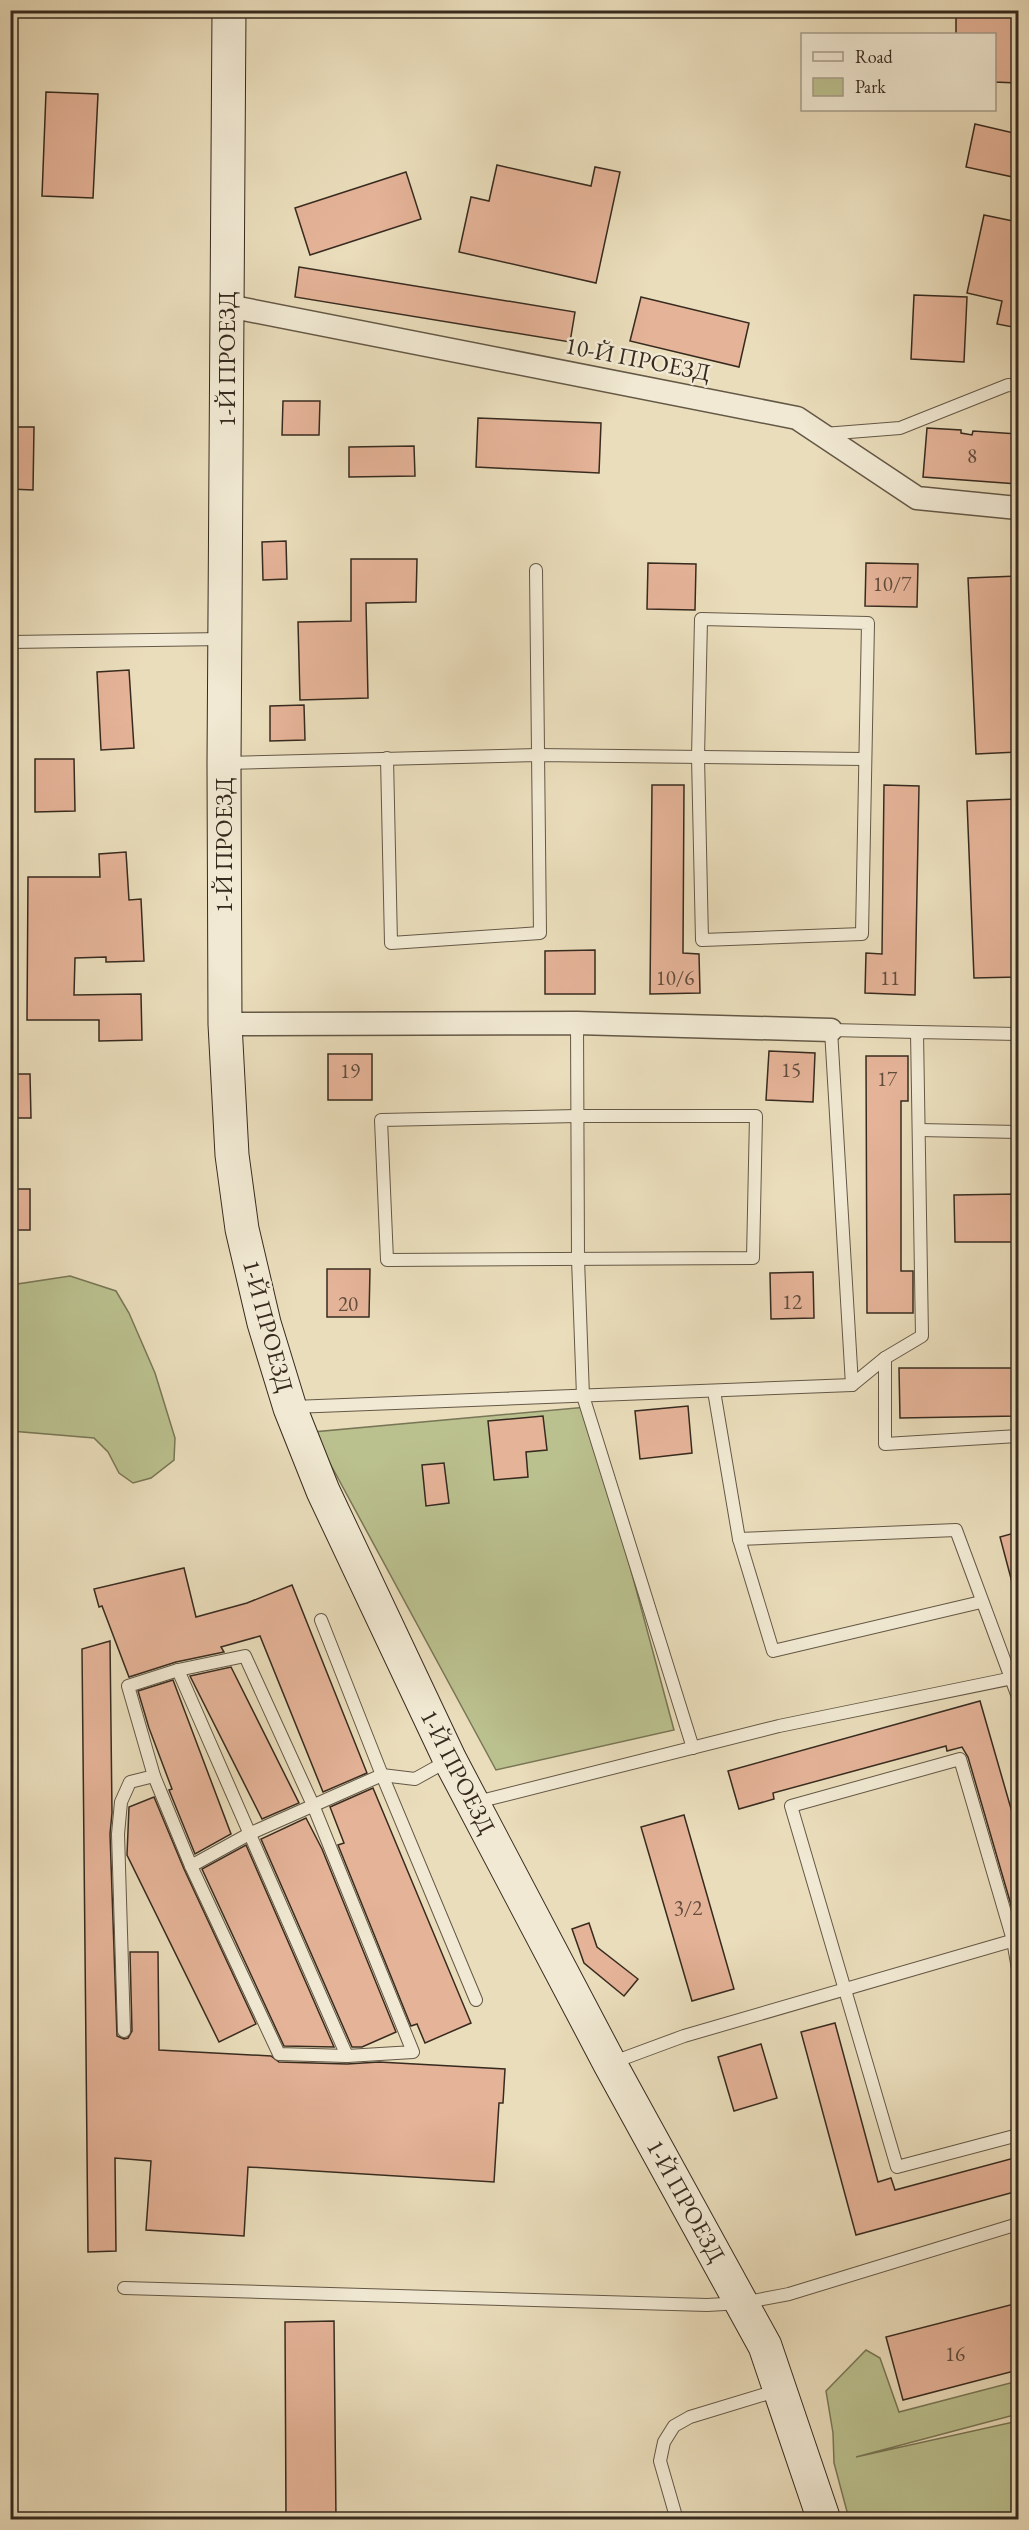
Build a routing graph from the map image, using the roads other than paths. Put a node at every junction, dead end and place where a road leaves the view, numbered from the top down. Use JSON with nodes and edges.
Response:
{"nodes":[{"id":1,"x":229,"y":10,"type":"edge"},
{"id":2,"x":228,"y":306,"type":"junction"},
{"id":3,"x":1018,"y":386,"type":"edge"},
{"id":4,"x":821,"y":434,"type":"junction"},
{"id":5,"x":1018,"y":508,"type":"edge"},
{"id":6,"x":536,"y":570,"type":"dead end"},
{"id":7,"x":225,"y":639,"type":"junction"},
{"id":8,"x":10,"y":642,"type":"edge"},
{"id":9,"x":538,"y":755,"type":"junction"},
{"id":10,"x":698,"y":757,"type":"junction"},
{"id":11,"x":387,"y":758,"type":"junction"},
{"id":12,"x":864,"y":759,"type":"junction"},
{"id":13,"x":224,"y":764,"type":"junction"},
{"id":14,"x":577,"y":1023,"type":"junction"},
{"id":15,"x":225,"y":1024,"type":"junction"},
{"id":16,"x":831,"y":1030,"type":"junction"},
{"id":17,"x":917,"y":1032,"type":"junction"},
{"id":18,"x":1018,"y":1034,"type":"edge"},
{"id":19,"x":577,"y":1116,"type":"junction"},
{"id":20,"x":919,"y":1130,"type":"junction"},
{"id":21,"x":1018,"y":1132,"type":"edge"},
{"id":22,"x":578,"y":1259,"type":"junction"},
{"id":23,"x":885,"y":1358,"type":"junction"},
{"id":24,"x":852,"y":1385,"type":"junction"},
{"id":25,"x":714,"y":1391,"type":"junction"},
{"id":26,"x":583,"y":1396,"type":"junction"},
{"id":27,"x":290,"y":1408,"type":"junction"},
{"id":28,"x":1018,"y":1436,"type":"edge"},
{"id":29,"x":739,"y":1539,"type":"junction"},
{"id":30,"x":981,"y":1602,"type":"junction"},
{"id":31,"x":321,"y":1620,"type":"dead end"},
{"id":32,"x":178,"y":1670,"type":"junction"},
{"id":33,"x":1016,"y":1678,"type":"edge"},
{"id":34,"x":1018,"y":1697,"type":"edge"},
{"id":35,"x":693,"y":1748,"type":"junction"},
{"id":36,"x":450,"y":1760,"type":"junction"},
{"id":37,"x":382,"y":1775,"type":"junction"},
{"id":38,"x":154,"y":1776,"type":"junction"},
{"id":39,"x":472,"y":1803,"type":"junction"},
{"id":40,"x":313,"y":1805,"type":"junction"},
{"id":41,"x":249,"y":1834,"type":"junction"},
{"id":42,"x":191,"y":1866,"type":"junction"},
{"id":43,"x":1016,"y":1940,"type":"edge"},
{"id":44,"x":1018,"y":1969,"type":"edge"},
{"id":45,"x":844,"y":1989,"type":"junction"},
{"id":46,"x":476,"y":2000,"type":"dead end"},
{"id":47,"x":124,"y":2031,"type":"dead end"},
{"id":48,"x":347,"y":2056,"type":"junction"},
{"id":49,"x":610,"y":2064,"type":"junction"},
{"id":50,"x":1018,"y":2135,"type":"edge"},
{"id":51,"x":1018,"y":2224,"type":"edge"},
{"id":52,"x":124,"y":2288,"type":"dead end"},
{"id":53,"x":742,"y":2303,"type":"junction"},
{"id":54,"x":780,"y":2390,"type":"junction"},
{"id":55,"x":677,"y":2520,"type":"edge"},
{"id":56,"x":824,"y":2520,"type":"edge"}],
"edges":[{"from":1,"to":2,"type":"street","name":"1-Й ПРОЕЗД"},
{"from":2,"to":4,"type":"street","name":"10-Й ПРОЕЗД"},
{"from":2,"to":7,"type":"street","name":"1-Й ПРОЕЗД"},
{"from":3,"to":4,"type":"lane"},
{"from":4,"to":5,"type":"street","name":"10-Й ПРОЕЗД"},
{"from":6,"to":9,"type":"lane"},
{"from":7,"to":8,"type":"lane"},
{"from":7,"to":13,"type":"street","name":"1-Й ПРОЕЗД"},
{"from":9,"to":10,"type":"lane"},
{"from":9,"to":11,"type":"lane"},
{"from":9,"to":11,"type":"lane"},
{"from":10,"to":12,"type":"lane"},
{"from":10,"to":12,"type":"lane"},
{"from":10,"to":12,"type":"lane"},
{"from":11,"to":13,"type":"lane"},
{"from":13,"to":15,"type":"street","name":"1-Й ПРОЕЗД"},
{"from":14,"to":15,"type":"street"},
{"from":14,"to":16,"type":"street"},
{"from":14,"to":19,"type":"lane"},
{"from":15,"to":27,"type":"street","name":"1-Й ПРОЕЗД"},
{"from":16,"to":17,"type":"lane"},
{"from":16,"to":24,"type":"lane"},
{"from":17,"to":18,"type":"lane"},
{"from":17,"to":20,"type":"lane"},
{"from":19,"to":22,"type":"lane"},
{"from":19,"to":22,"type":"lane"},
{"from":19,"to":22,"type":"lane"},
{"from":20,"to":21,"type":"lane"},
{"from":20,"to":23,"type":"lane"},
{"from":22,"to":26,"type":"lane"},
{"from":23,"to":24,"type":"lane"},
{"from":23,"to":28,"type":"lane"},
{"from":24,"to":25,"type":"lane"},
{"from":25,"to":26,"type":"lane"},
{"from":25,"to":29,"type":"lane"},
{"from":26,"to":27,"type":"lane"},
{"from":26,"to":35,"type":"lane"},
{"from":27,"to":36,"type":"street","name":"1-Й ПРОЕЗД"},
{"from":29,"to":30,"type":"lane"},
{"from":29,"to":30,"type":"lane"},
{"from":30,"to":33,"type":"lane"},
{"from":31,"to":37,"type":"lane"},
{"from":32,"to":38,"type":"lane"},
{"from":32,"to":40,"type":"lane"},
{"from":32,"to":41,"type":"lane"},
{"from":33,"to":34,"type":"lane"},
{"from":33,"to":35,"type":"lane"},
{"from":35,"to":39,"type":"lane"},
{"from":36,"to":37,"type":"lane"},
{"from":36,"to":39,"type":"street","name":"1-Й ПРОЕЗД"},
{"from":37,"to":40,"type":"lane"},
{"from":37,"to":46,"type":"lane"},
{"from":38,"to":42,"type":"lane"},
{"from":38,"to":47,"type":"lane"},
{"from":39,"to":49,"type":"street","name":"1-Й ПРОЕЗД"},
{"from":40,"to":41,"type":"lane"},
{"from":40,"to":48,"type":"lane"},
{"from":41,"to":42,"type":"lane"},
{"from":41,"to":48,"type":"lane"},
{"from":42,"to":48,"type":"lane"},
{"from":43,"to":44,"type":"lane"},
{"from":43,"to":45,"type":"lane"},
{"from":43,"to":45,"type":"lane"},
{"from":45,"to":49,"type":"lane"},
{"from":45,"to":50,"type":"lane"},
{"from":49,"to":53,"type":"street","name":"1-Й ПРОЕЗД"},
{"from":51,"to":53,"type":"lane"},
{"from":52,"to":53,"type":"lane"},
{"from":53,"to":54,"type":"street","name":"1-Й ПРОЕЗД"},
{"from":54,"to":55,"type":"lane"},
{"from":54,"to":56,"type":"street","name":"1-Й ПРОЕЗД"}]}
